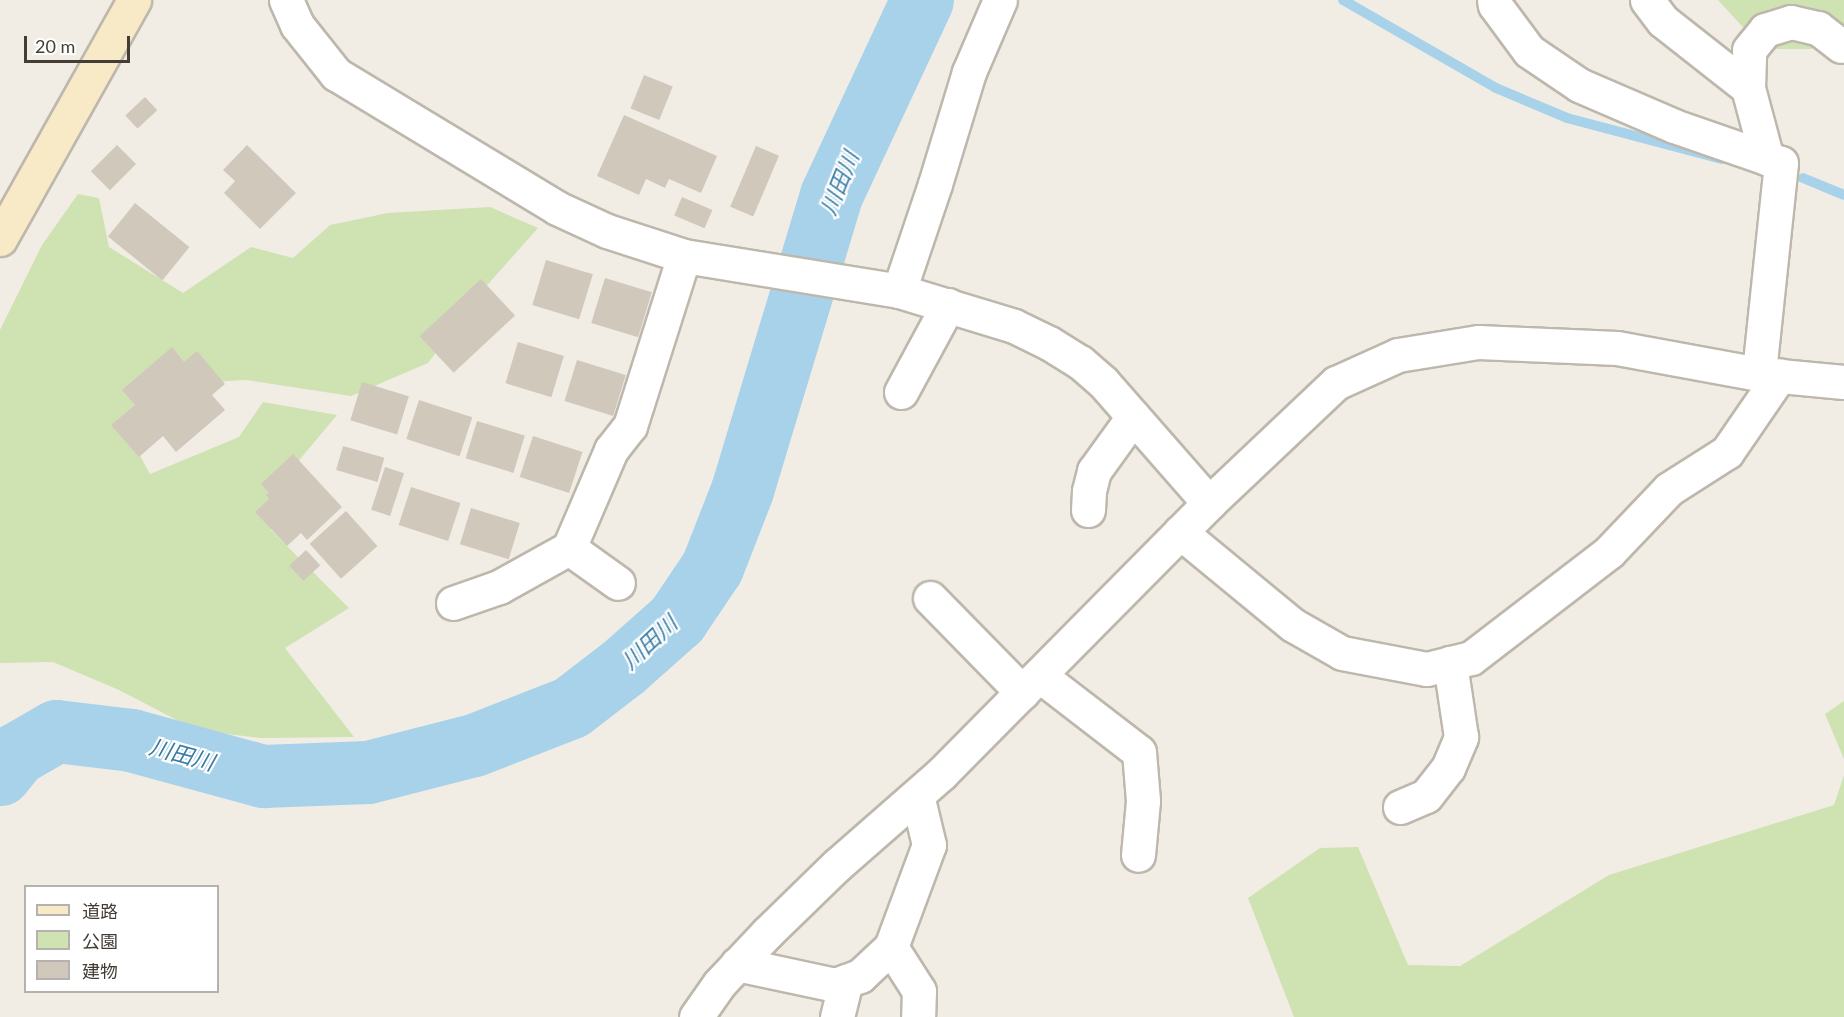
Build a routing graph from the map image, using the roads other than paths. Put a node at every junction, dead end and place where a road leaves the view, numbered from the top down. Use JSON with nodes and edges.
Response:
{"nodes":[{"id":1,"x":134,"y":0,"type":"edge"},
{"id":2,"x":286,"y":0,"type":"edge"},
{"id":3,"x":1000,"y":0,"type":"edge"},
{"id":4,"x":1494,"y":0,"type":"edge"},
{"id":5,"x":1647,"y":0,"type":"edge"},
{"id":6,"x":1841,"y":46,"type":"dead end"},
{"id":7,"x":1748,"y":88,"type":"junction"},
{"id":8,"x":1767,"y":159,"type":"junction"},
{"id":9,"x":0,"y":238,"type":"edge"},
{"id":10,"x":684,"y":256,"type":"junction"},
{"id":11,"x":889,"y":290,"type":"junction"},
{"id":12,"x":948,"y":305,"type":"junction"},
{"id":13,"x":1770,"y":374,"type":"junction"},
{"id":14,"x":1844,"y":382,"type":"edge"},
{"id":15,"x":901,"y":392,"type":"dead end"},
{"id":16,"x":1133,"y":417,"type":"junction"},
{"id":17,"x":1209,"y":503,"type":"junction"},
{"id":18,"x":1089,"y":510,"type":"dead end"},
{"id":19,"x":1180,"y":532,"type":"junction"},
{"id":20,"x":569,"y":548,"type":"junction"},
{"id":21,"x":618,"y":584,"type":"dead end"},
{"id":22,"x":930,"y":598,"type":"dead end"},
{"id":23,"x":453,"y":603,"type":"dead end"},
{"id":24,"x":1450,"y":663,"type":"junction"},
{"id":25,"x":1030,"y":684,"type":"junction"},
{"id":26,"x":916,"y":795,"type":"junction"},
{"id":27,"x":1400,"y":807,"type":"dead end"},
{"id":28,"x":1138,"y":855,"type":"dead end"},
{"id":29,"x":891,"y":947,"type":"junction"},
{"id":30,"x":737,"y":964,"type":"junction"},
{"id":31,"x":846,"y":981,"type":"junction"},
{"id":32,"x":696,"y":1017,"type":"edge"},
{"id":33,"x":837,"y":1017,"type":"edge"},
{"id":34,"x":918,"y":1017,"type":"edge"}],
"edges":[{"from":1,"to":9,"type":"main road"},
{"from":2,"to":10,"type":"street"},
{"from":3,"to":11,"type":"street"},
{"from":4,"to":8,"type":"street"},
{"from":5,"to":7,"type":"street"},
{"from":6,"to":7,"type":"street"},
{"from":7,"to":8,"type":"street"},
{"from":8,"to":13,"type":"street"},
{"from":10,"to":11,"type":"street"},
{"from":10,"to":20,"type":"street"},
{"from":11,"to":12,"type":"street"},
{"from":12,"to":15,"type":"street"},
{"from":12,"to":16,"type":"street"},
{"from":13,"to":14,"type":"street"},
{"from":13,"to":17,"type":"street"},
{"from":13,"to":24,"type":"street"},
{"from":16,"to":17,"type":"street"},
{"from":16,"to":18,"type":"street"},
{"from":17,"to":19,"type":"street"},
{"from":19,"to":24,"type":"street"},
{"from":19,"to":25,"type":"street"},
{"from":20,"to":21,"type":"street"},
{"from":20,"to":23,"type":"street"},
{"from":22,"to":25,"type":"street"},
{"from":24,"to":27,"type":"street"},
{"from":25,"to":26,"type":"street"},
{"from":25,"to":28,"type":"street"},
{"from":26,"to":29,"type":"street"},
{"from":26,"to":30,"type":"street"},
{"from":29,"to":31,"type":"street"},
{"from":29,"to":34,"type":"street"},
{"from":30,"to":31,"type":"street"},
{"from":30,"to":32,"type":"street"},
{"from":31,"to":33,"type":"street"}]}
